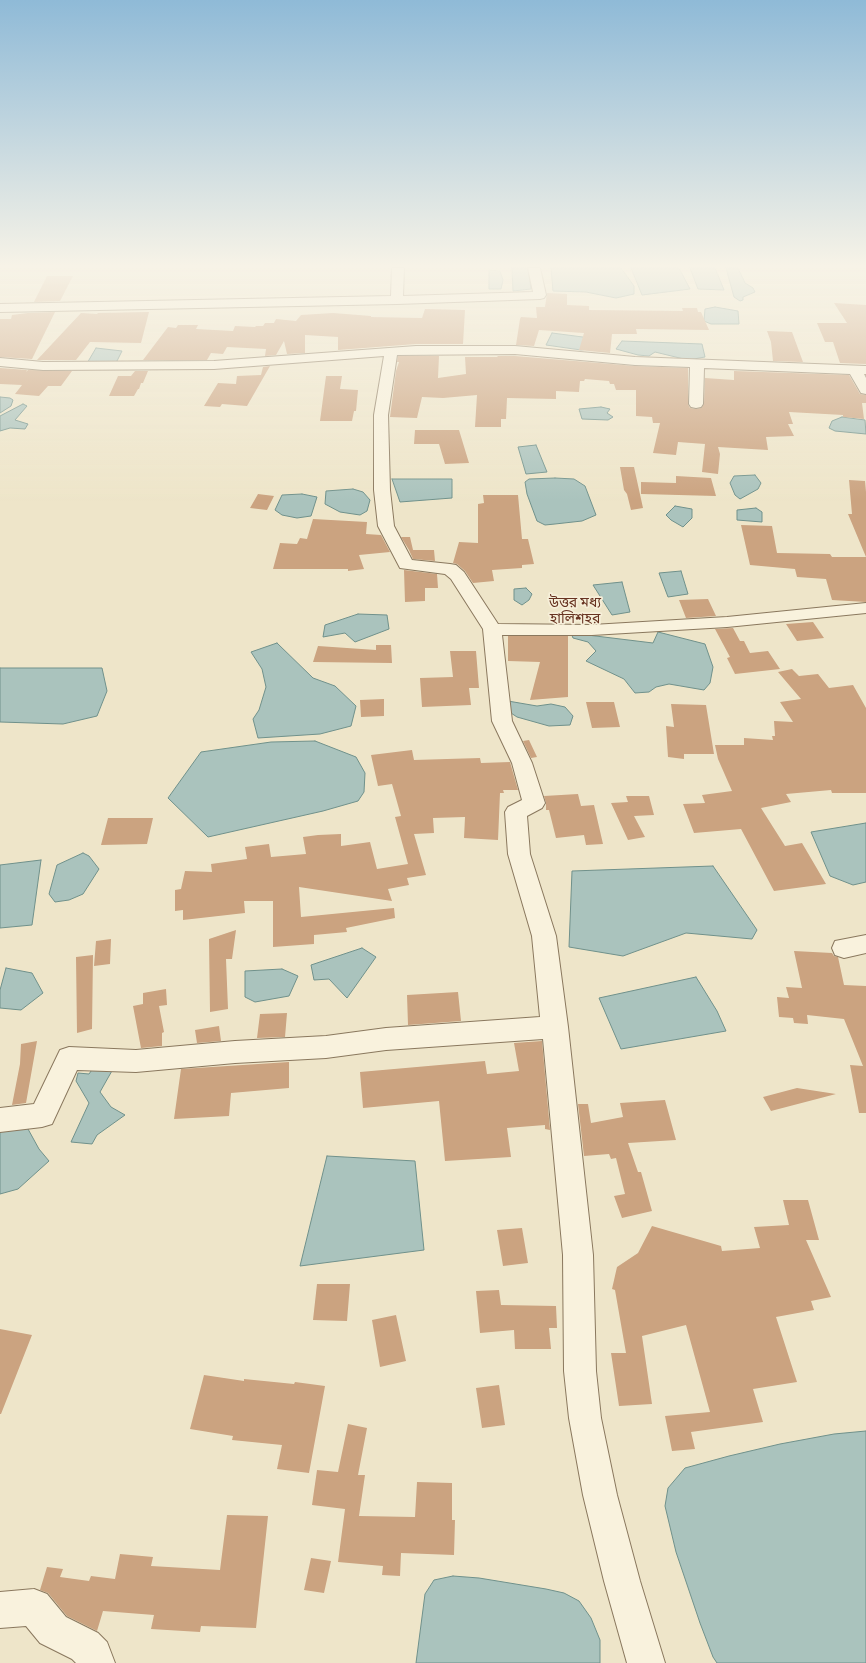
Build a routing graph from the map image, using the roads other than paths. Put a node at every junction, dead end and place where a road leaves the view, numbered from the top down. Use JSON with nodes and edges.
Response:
{"nodes":[{"id":1,"x":391,"y":352,"type":"junction"},
{"id":2,"x":0,"y":362,"type":"edge"},
{"id":3,"x":697,"y":364,"type":"junction"},
{"id":4,"x":861,"y":370,"type":"edge"},
{"id":5,"x":866,"y":390,"type":"edge"},
{"id":6,"x":696,"y":404,"type":"dead end"},
{"id":7,"x":866,"y":608,"type":"edge"},
{"id":8,"x":492,"y":629,"type":"junction"},
{"id":9,"x":555,"y":1027,"type":"junction"},
{"id":10,"x":0,"y":1120,"type":"edge"},
{"id":11,"x":0,"y":1610,"type":"edge"},
{"id":12,"x":96,"y":1663,"type":"edge"},
{"id":13,"x":646,"y":1663,"type":"edge"}],
"edges":[{"from":1,"to":2,"type":"street"},
{"from":1,"to":3,"type":"street"},
{"from":1,"to":8,"type":"street"},
{"from":3,"to":4,"type":"street"},
{"from":3,"to":6,"type":"street"},
{"from":4,"to":5,"type":"street"},
{"from":7,"to":8,"type":"street"},
{"from":8,"to":9,"type":"street"},
{"from":9,"to":10,"type":"street"},
{"from":9,"to":13,"type":"street"},
{"from":11,"to":12,"type":"street"}]}
